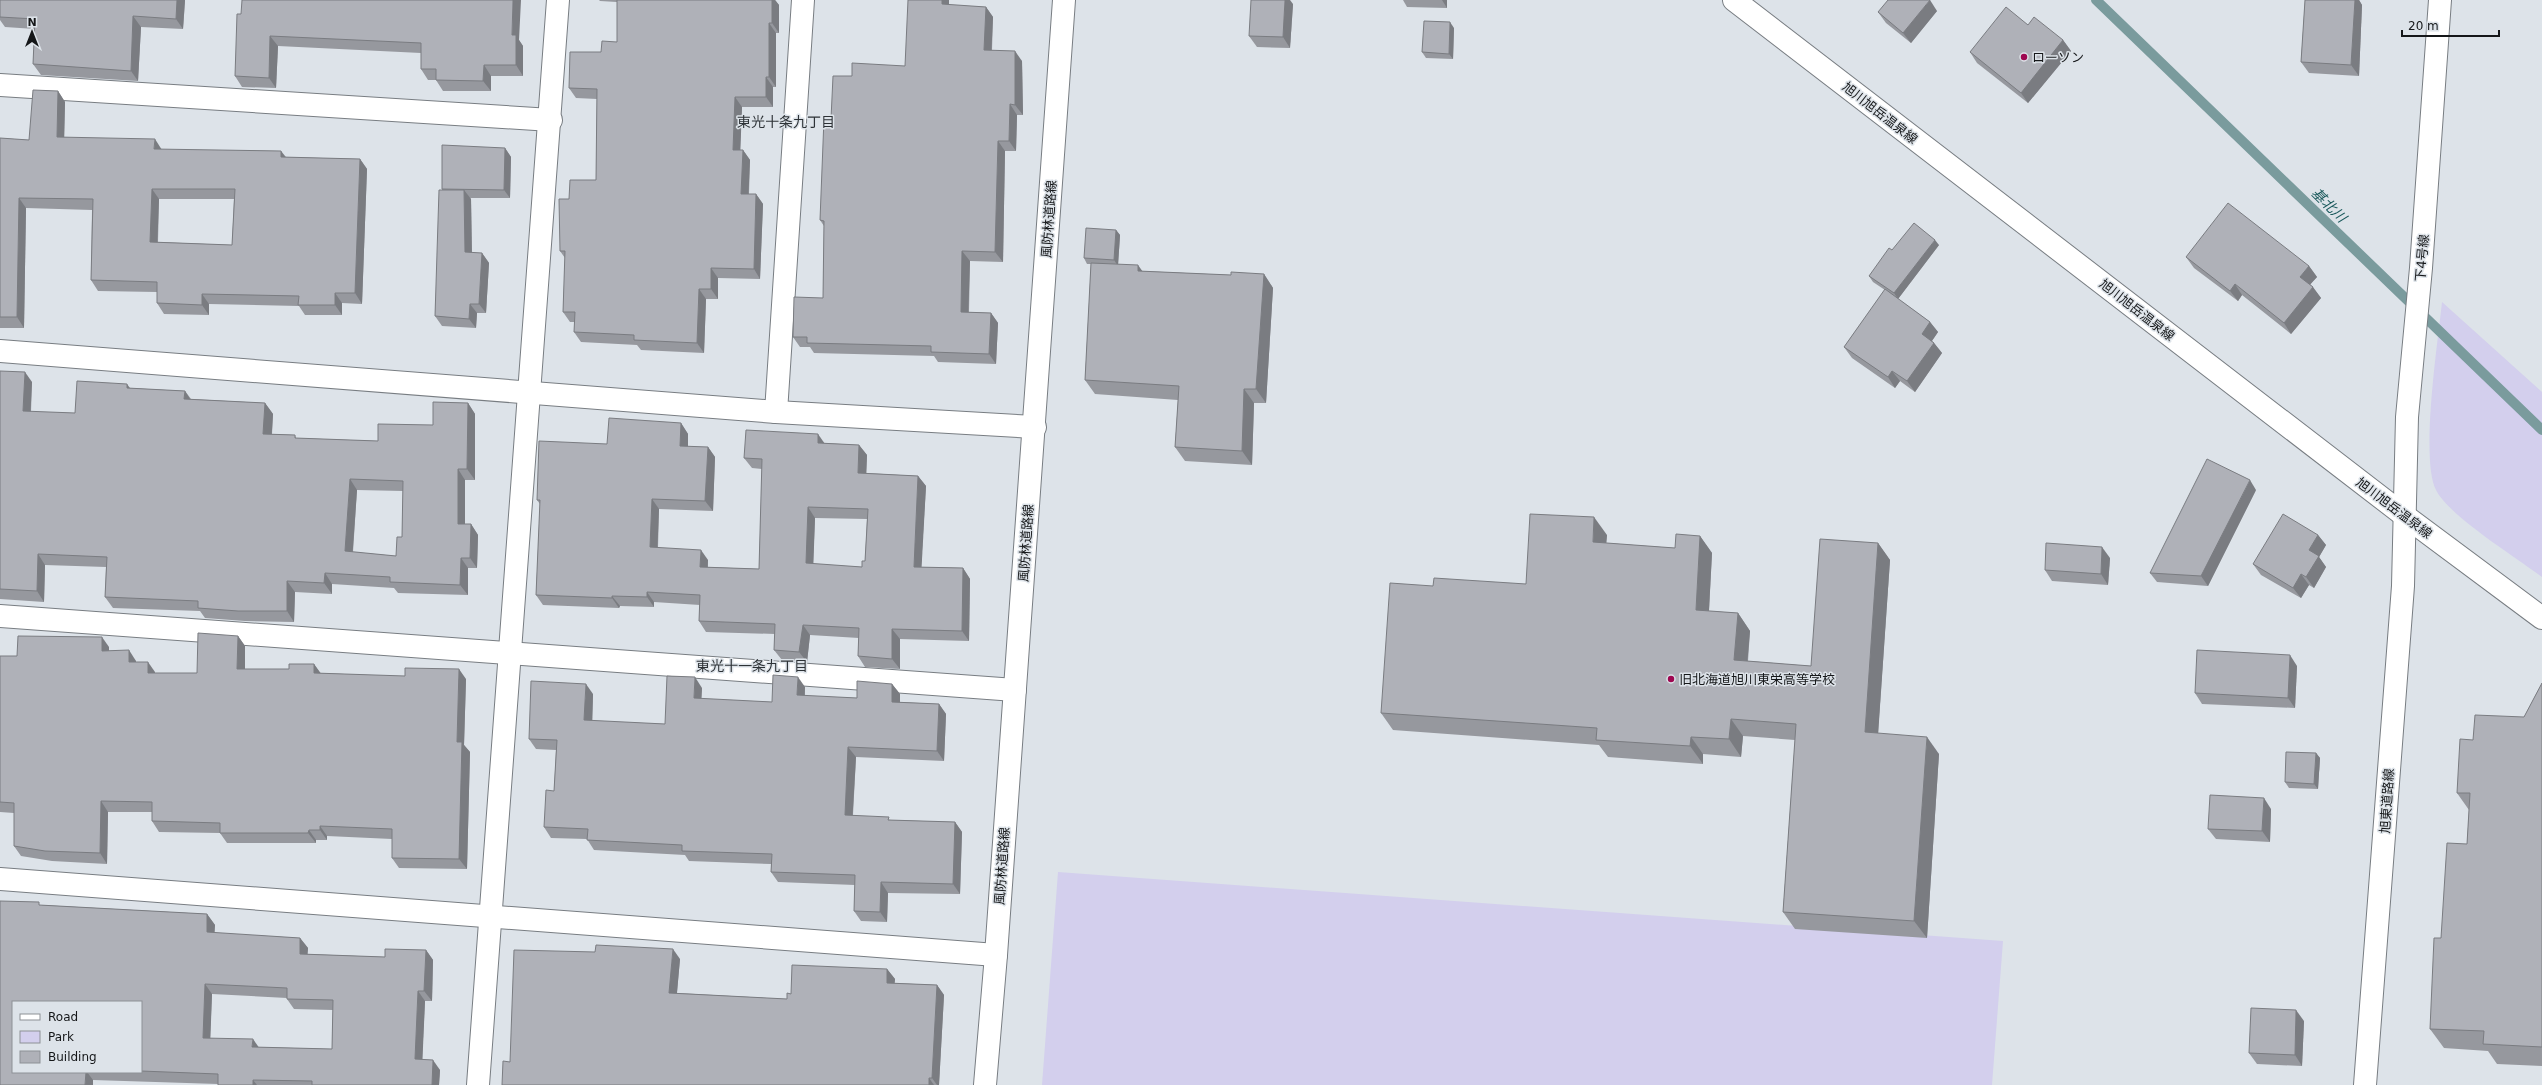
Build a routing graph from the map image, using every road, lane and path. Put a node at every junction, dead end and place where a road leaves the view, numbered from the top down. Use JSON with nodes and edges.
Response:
{"nodes":[{"id":1,"x":558,"y":0,"type":"edge"},
{"id":2,"x":803,"y":0,"type":"edge"},
{"id":3,"x":1064,"y":0,"type":"edge"},
{"id":4,"x":1734,"y":0,"type":"edge"},
{"id":5,"x":2440,"y":0,"type":"edge"},
{"id":6,"x":0,"y":85,"type":"edge"},
{"id":7,"x":550,"y":120,"type":"junction"},
{"id":8,"x":0,"y":351,"type":"edge"},
{"id":9,"x":529,"y":391,"type":"junction"},
{"id":10,"x":776,"y":412,"type":"junction"},
{"id":11,"x":1035,"y":427,"type":"junction"},
{"id":12,"x":2405,"y":516,"type":"junction"},
{"id":13,"x":0,"y":616,"type":"edge"},
{"id":14,"x":2542,"y":618,"type":"edge"},
{"id":15,"x":511,"y":652,"type":"junction"},
{"id":16,"x":1015,"y":690,"type":"junction"},
{"id":17,"x":0,"y":879,"type":"edge"},
{"id":18,"x":490,"y":914,"type":"junction"},
{"id":19,"x":996,"y":955,"type":"junction"},
{"id":20,"x":478,"y":1085,"type":"edge"},
{"id":21,"x":985,"y":1085,"type":"edge"},
{"id":22,"x":2365,"y":1085,"type":"edge"}],
"edges":[{"from":1,"to":7,"type":"street"},
{"from":2,"to":10,"type":"street"},
{"from":3,"to":11,"type":"street","name":"風防林道路線"},
{"from":4,"to":12,"type":"street","name":"旭川旭岳温泉線"},
{"from":5,"to":12,"type":"street","name":"下4号線"},
{"from":6,"to":7,"type":"street"},
{"from":7,"to":9,"type":"street"},
{"from":8,"to":9,"type":"street"},
{"from":9,"to":10,"type":"street"},
{"from":9,"to":15,"type":"street"},
{"from":10,"to":11,"type":"street"},
{"from":11,"to":16,"type":"street","name":"風防林道路線"},
{"from":12,"to":14,"type":"street","name":"旭川旭岳温泉線"},
{"from":12,"to":22,"type":"street","name":"旭東道路線"},
{"from":13,"to":15,"type":"street"},
{"from":15,"to":16,"type":"street"},
{"from":15,"to":18,"type":"street"},
{"from":16,"to":19,"type":"street","name":"風防林道路線"},
{"from":17,"to":18,"type":"street"},
{"from":18,"to":19,"type":"street"},
{"from":18,"to":20,"type":"street"},
{"from":19,"to":21,"type":"street","name":"風防林道路線"}]}
